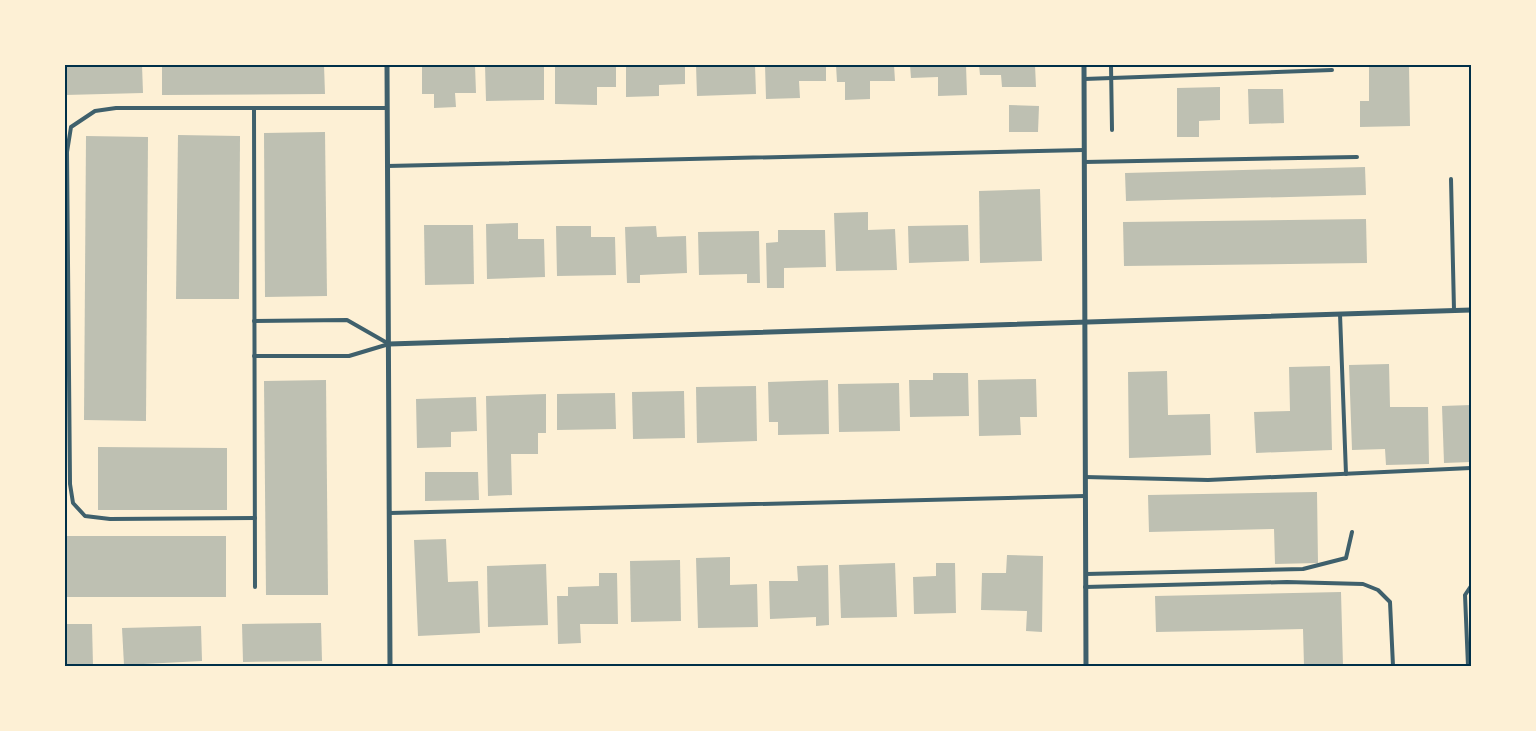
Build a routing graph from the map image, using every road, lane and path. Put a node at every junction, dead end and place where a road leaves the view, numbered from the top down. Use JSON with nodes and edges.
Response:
{"nodes":[{"id":1,"x":386,"y":65,"type":"edge"},
{"id":2,"x":1084,"y":65,"type":"edge"},
{"id":3,"x":1112,"y":65,"type":"edge"},
{"id":4,"x":1332,"y":70,"type":"dead end"},
{"id":5,"x":1112,"y":78,"type":"junction"},
{"id":6,"x":1084,"y":79,"type":"junction"},
{"id":7,"x":254,"y":108,"type":"junction"},
{"id":8,"x":387,"y":108,"type":"junction"},
{"id":9,"x":1112,"y":130,"type":"dead end"},
{"id":10,"x":1084,"y":150,"type":"junction"},
{"id":11,"x":1357,"y":158,"type":"dead end"},
{"id":12,"x":1084,"y":162,"type":"junction"},
{"id":13,"x":387,"y":166,"type":"junction"},
{"id":14,"x":1451,"y":179,"type":"dead end"},
{"id":15,"x":1454,"y":310,"type":"junction"},
{"id":16,"x":1471,"y":310,"type":"edge"},
{"id":17,"x":1340,"y":314,"type":"junction"},
{"id":18,"x":254,"y":321,"type":"junction"},
{"id":19,"x":1083,"y":323,"type":"junction"},
{"id":20,"x":389,"y":344,"type":"junction"},
{"id":21,"x":254,"y":356,"type":"junction"},
{"id":22,"x":1471,"y":468,"type":"edge"},
{"id":23,"x":1346,"y":474,"type":"junction"},
{"id":24,"x":1085,"y":478,"type":"junction"},
{"id":25,"x":1085,"y":496,"type":"junction"},
{"id":26,"x":390,"y":513,"type":"junction"},
{"id":27,"x":255,"y":518,"type":"junction"},
{"id":28,"x":1352,"y":532,"type":"dead end"},
{"id":29,"x":1086,"y":574,"type":"junction"},
{"id":30,"x":1471,"y":586,"type":"edge"},
{"id":31,"x":255,"y":587,"type":"dead end"},
{"id":32,"x":1085,"y":587,"type":"junction"},
{"id":33,"x":390,"y":666,"type":"edge"},
{"id":34,"x":1086,"y":666,"type":"edge"},
{"id":35,"x":1393,"y":666,"type":"edge"},
{"id":36,"x":1468,"y":666,"type":"edge"}],
"edges":[{"from":1,"to":8,"type":"street"},
{"from":2,"to":6,"type":"street"},
{"from":3,"to":5,"type":"lane"},
{"from":4,"to":5,"type":"lane"},
{"from":5,"to":6,"type":"lane"},
{"from":5,"to":9,"type":"lane"},
{"from":6,"to":10,"type":"street"},
{"from":7,"to":8,"type":"lane"},
{"from":7,"to":18,"type":"lane"},
{"from":7,"to":27,"type":"lane"},
{"from":8,"to":13,"type":"street"},
{"from":10,"to":12,"type":"street"},
{"from":10,"to":13,"type":"lane"},
{"from":11,"to":12,"type":"lane"},
{"from":12,"to":19,"type":"street"},
{"from":13,"to":20,"type":"street"},
{"from":14,"to":15,"type":"lane"},
{"from":15,"to":16,"type":"street"},
{"from":15,"to":17,"type":"street"},
{"from":17,"to":19,"type":"street"},
{"from":17,"to":23,"type":"lane"},
{"from":18,"to":20,"type":"lane"},
{"from":18,"to":21,"type":"lane"},
{"from":19,"to":20,"type":"street"},
{"from":19,"to":24,"type":"street"},
{"from":20,"to":21,"type":"lane"},
{"from":20,"to":26,"type":"street"},
{"from":21,"to":27,"type":"lane"},
{"from":22,"to":23,"type":"lane"},
{"from":23,"to":24,"type":"lane"},
{"from":24,"to":25,"type":"street"},
{"from":25,"to":26,"type":"lane"},
{"from":25,"to":29,"type":"street"},
{"from":26,"to":33,"type":"street"},
{"from":27,"to":31,"type":"lane"},
{"from":28,"to":29,"type":"lane"},
{"from":29,"to":32,"type":"street"},
{"from":30,"to":36,"type":"lane"},
{"from":32,"to":34,"type":"street"},
{"from":32,"to":35,"type":"lane"}]}
